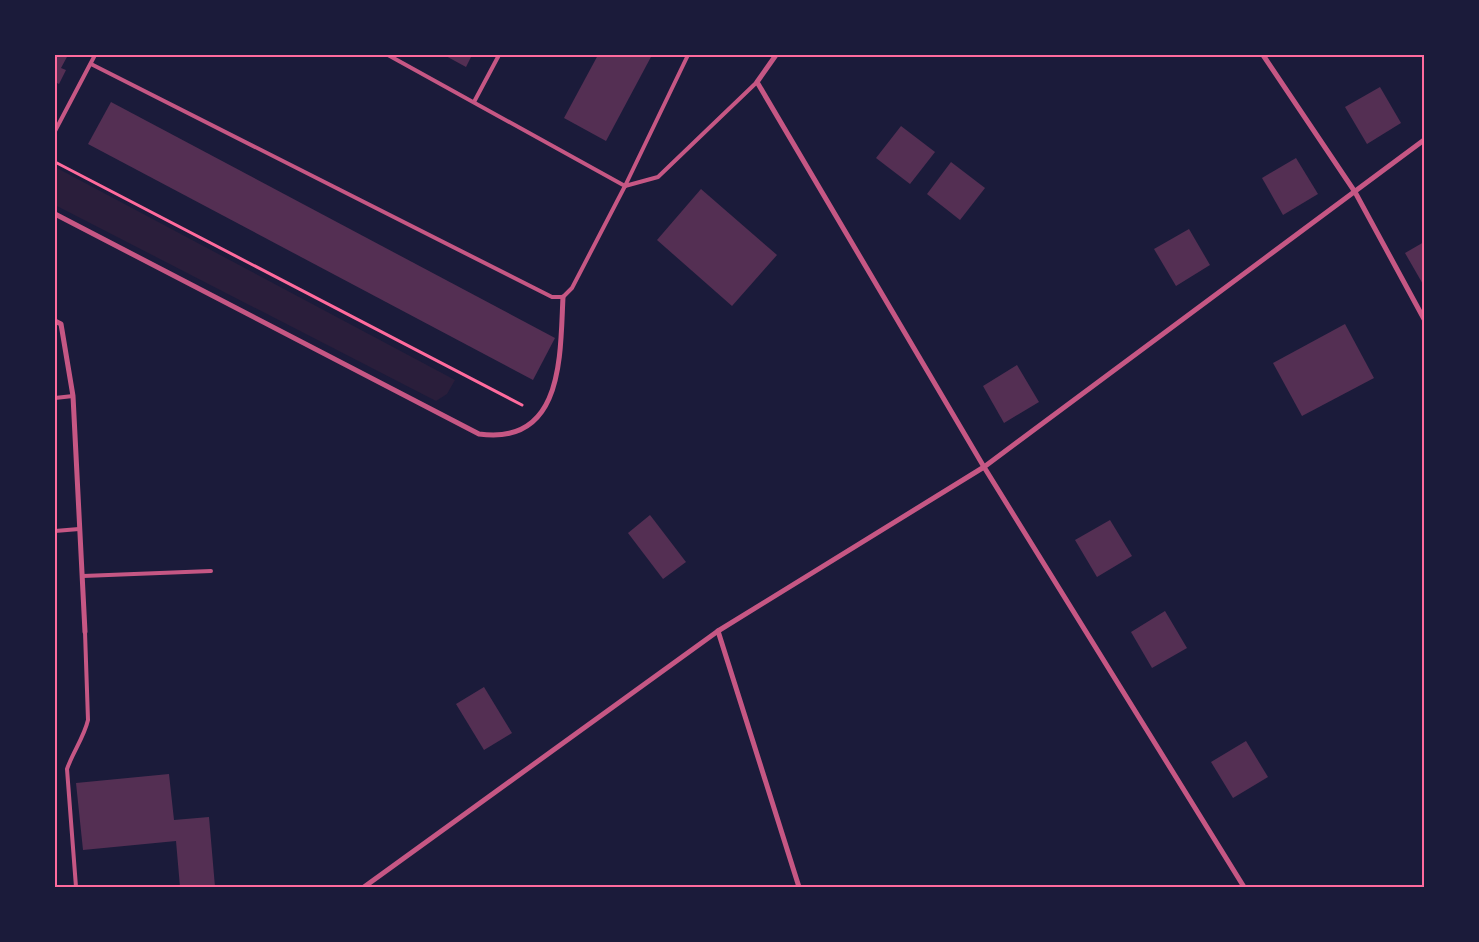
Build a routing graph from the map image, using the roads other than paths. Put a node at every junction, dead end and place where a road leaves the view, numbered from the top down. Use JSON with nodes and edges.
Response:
{"nodes":[{"id":1,"x":95,"y":55,"type":"edge"},
{"id":2,"x":388,"y":55,"type":"edge"},
{"id":3,"x":499,"y":55,"type":"edge"},
{"id":4,"x":688,"y":55,"type":"edge"},
{"id":5,"x":776,"y":55,"type":"edge"},
{"id":6,"x":1263,"y":55,"type":"edge"},
{"id":7,"x":91,"y":64,"type":"junction"},
{"id":8,"x":757,"y":82,"type":"junction"},
{"id":9,"x":474,"y":102,"type":"junction"},
{"id":10,"x":55,"y":131,"type":"edge"},
{"id":11,"x":1424,"y":140,"type":"edge"},
{"id":12,"x":626,"y":186,"type":"junction"},
{"id":13,"x":1355,"y":192,"type":"junction"},
{"id":14,"x":55,"y":214,"type":"edge"},
{"id":15,"x":563,"y":296,"type":"junction"},
{"id":16,"x":1424,"y":318,"type":"edge"},
{"id":17,"x":55,"y":320,"type":"edge"},
{"id":18,"x":73,"y":396,"type":"junction"},
{"id":19,"x":55,"y":398,"type":"edge"},
{"id":20,"x":984,"y":467,"type":"junction"},
{"id":21,"x":79,"y":529,"type":"junction"},
{"id":22,"x":55,"y":531,"type":"edge"},
{"id":23,"x":211,"y":571,"type":"dead end"},
{"id":24,"x":83,"y":576,"type":"junction"},
{"id":25,"x":718,"y":631,"type":"junction"},
{"id":26,"x":85,"y":632,"type":"joint"},
{"id":27,"x":76,"y":887,"type":"edge"},
{"id":28,"x":364,"y":887,"type":"edge"},
{"id":29,"x":799,"y":887,"type":"edge"},
{"id":30,"x":1244,"y":887,"type":"edge"}],
"edges":[{"from":1,"to":7,"type":"lane"},
{"from":2,"to":9,"type":"lane"},
{"from":3,"to":9,"type":"lane"},
{"from":4,"to":12,"type":"lane"},
{"from":5,"to":8,"type":"street"},
{"from":6,"to":13,"type":"street"},
{"from":7,"to":10,"type":"lane"},
{"from":7,"to":15,"type":"lane"},
{"from":8,"to":12,"type":"lane"},
{"from":8,"to":20,"type":"street"},
{"from":9,"to":12,"type":"lane"},
{"from":11,"to":13,"type":"street"},
{"from":12,"to":15,"type":"lane"},
{"from":13,"to":16,"type":"street"},
{"from":13,"to":20,"type":"street"},
{"from":14,"to":15,"type":"street"},
{"from":17,"to":18,"type":"street"},
{"from":18,"to":19,"type":"lane"},
{"from":18,"to":21,"type":"street"},
{"from":20,"to":25,"type":"street"},
{"from":20,"to":30,"type":"street"},
{"from":21,"to":22,"type":"lane"},
{"from":21,"to":24,"type":"street"},
{"from":23,"to":24,"type":"lane"},
{"from":24,"to":26,"type":"street"},
{"from":25,"to":28,"type":"street"},
{"from":25,"to":29,"type":"street"},
{"from":26,"to":27,"type":"lane"}]}
